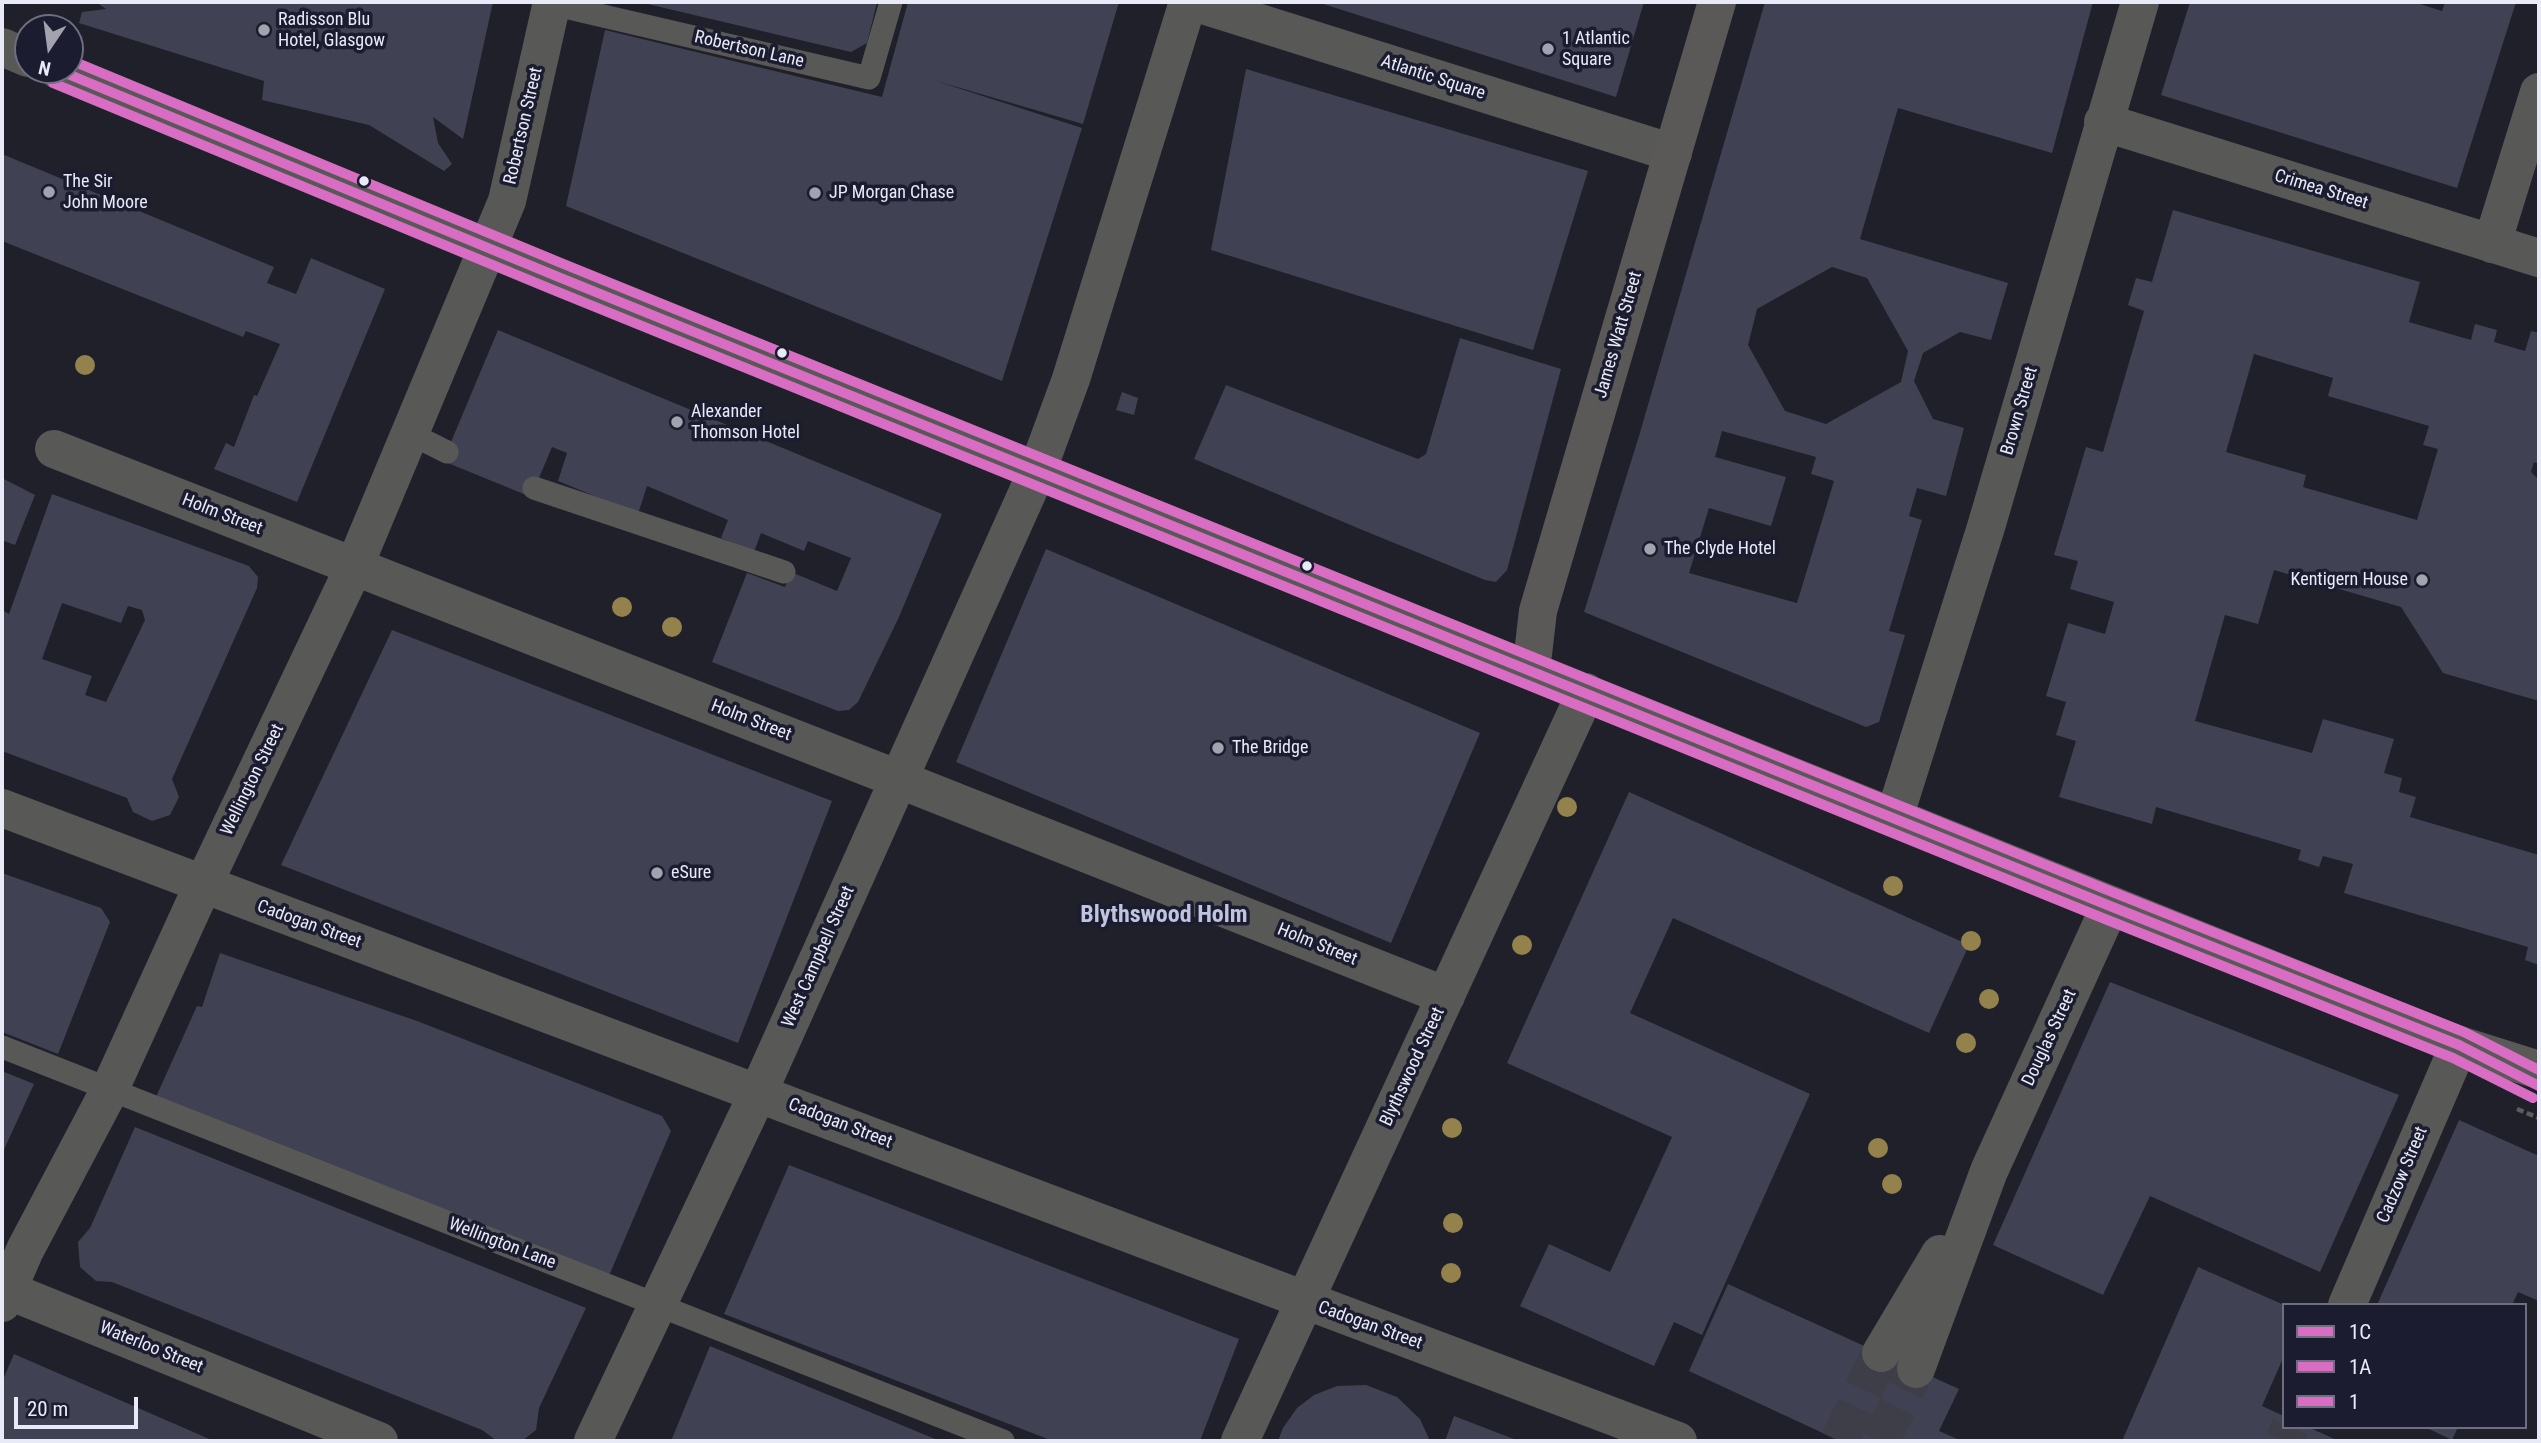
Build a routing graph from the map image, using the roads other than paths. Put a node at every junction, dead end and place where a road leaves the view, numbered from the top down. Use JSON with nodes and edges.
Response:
{"nodes":[{"id":1,"x":891,"y":2,"type":"edge"},
{"id":2,"x":1191,"y":2,"type":"edge"},
{"id":3,"x":1717,"y":2,"type":"edge"},
{"id":4,"x":2140,"y":2,"type":"edge"},
{"id":5,"x":552,"y":3,"type":"edge"},
{"id":6,"x":84,"y":81,"type":"edge"},
{"id":7,"x":2539,"y":92,"type":"edge"},
{"id":8,"x":2103,"y":122,"type":"junction"},
{"id":9,"x":1673,"y":153,"type":"junction"},
{"id":10,"x":2492,"y":244,"type":"junction"},
{"id":11,"x":488,"y":248,"type":"junction"},
{"id":12,"x":2539,"y":258,"type":"edge"},
{"id":13,"x":409,"y":433,"type":"junction"},
{"id":14,"x":54,"y":449,"type":"dead end"},
{"id":15,"x":447,"y":452,"type":"dead end"},
{"id":16,"x":1038,"y":469,"type":"junction"},
{"id":17,"x":534,"y":488,"type":"dead end"},
{"id":18,"x":354,"y":567,"type":"junction"},
{"id":19,"x":784,"y":572,"type":"dead end"},
{"id":20,"x":1531,"y":671,"type":"junction"},
{"id":21,"x":1586,"y":692,"type":"junction"},
{"id":22,"x":898,"y":779,"type":"junction"},
{"id":23,"x":2,"y":808,"type":"edge"},
{"id":24,"x":1894,"y":818,"type":"junction"},
{"id":25,"x":203,"y":886,"type":"junction"},
{"id":26,"x":2110,"y":906,"type":"junction"},
{"id":27,"x":1446,"y":996,"type":"junction"},
{"id":28,"x":2459,"y":1045,"type":"junction"},
{"id":29,"x":2,"y":1047,"type":"edge"},
{"id":30,"x":2539,"y":1070,"type":"edge"},
{"id":31,"x":2539,"y":1086,"type":"edge"},
{"id":32,"x":109,"y":1091,"type":"junction"},
{"id":33,"x":758,"y":1093,"type":"junction"},
{"id":34,"x":1990,"y":1171,"type":"junction"},
{"id":35,"x":4,"y":1294,"type":"edge"},
{"id":36,"x":1304,"y":1302,"type":"junction"},
{"id":37,"x":2348,"y":1303,"type":"edge"},
{"id":38,"x":658,"y":1305,"type":"junction"},
{"id":39,"x":1881,"y":1353,"type":"tunnel mouth"},
{"id":40,"x":1916,"y":1369,"type":"tunnel mouth"},
{"id":41,"x":379,"y":1441,"type":"edge"},
{"id":42,"x":593,"y":1441,"type":"edge"},
{"id":43,"x":1003,"y":1441,"type":"edge"},
{"id":44,"x":1240,"y":1441,"type":"edge"},
{"id":45,"x":1678,"y":1441,"type":"edge"}],
"edges":[{"from":1,"to":5,"type":"lane","name":"Robertson Lane"},
{"from":2,"to":9,"type":"street","name":"Atlantic Square"},
{"from":2,"to":16,"type":"street","name":"West Campbell Street"},
{"from":3,"to":9,"type":"main road","name":"James Watt Street"},
{"from":4,"to":8,"type":"street","name":"Brown Street"},
{"from":5,"to":11,"type":"street","name":"Robertson Street"},
{"from":6,"to":11,"type":"street"},
{"from":7,"to":10,"type":"street"},
{"from":8,"to":10,"type":"street","name":"Crimea Street"},
{"from":8,"to":24,"type":"street","name":"Brown Street"},
{"from":9,"to":20,"type":"main road","name":"James Watt Street"},
{"from":10,"to":12,"type":"street","name":"Crimea Street"},
{"from":11,"to":13,"type":"street","name":"Wellington Street"},
{"from":11,"to":16,"type":"street"},
{"from":13,"to":15,"type":"lane"},
{"from":13,"to":18,"type":"street","name":"Wellington Street"},
{"from":14,"to":18,"type":"street","name":"Holm Street"},
{"from":16,"to":20,"type":"street"},
{"from":16,"to":22,"type":"street","name":"West Campbell Street"},
{"from":17,"to":19,"type":"lane"},
{"from":18,"to":22,"type":"street","name":"Holm Street"},
{"from":18,"to":25,"type":"street","name":"Wellington Street"},
{"from":20,"to":21,"type":"main road"},
{"from":21,"to":24,"type":"main road"},
{"from":21,"to":27,"type":"street","name":"Blythswood Street"},
{"from":22,"to":27,"type":"street","name":"Holm Street"},
{"from":22,"to":33,"type":"street","name":"West Campbell Street"},
{"from":23,"to":25,"type":"street","name":"Cadogan Street"},
{"from":24,"to":26,"type":"main road"},
{"from":25,"to":32,"type":"street","name":"Wellington Street"},
{"from":25,"to":33,"type":"street","name":"Cadogan Street"},
{"from":26,"to":28,"type":"main road"},
{"from":26,"to":34,"type":"street","name":"Douglas Street"},
{"from":27,"to":36,"type":"street","name":"Blythswood Street"},
{"from":28,"to":30,"type":"main road"},
{"from":28,"to":31,"type":"main road"},
{"from":28,"to":37,"type":"street","name":"Cadzow Street"},
{"from":29,"to":32,"type":"lane","name":"Wellington Lane"},
{"from":32,"to":35,"type":"street","name":"Wellington Street"},
{"from":32,"to":38,"type":"lane","name":"Wellington Lane"},
{"from":33,"to":36,"type":"street","name":"Cadogan Street"},
{"from":33,"to":38,"type":"street","name":"West Campbell Street"},
{"from":34,"to":39,"type":"street","name":"Douglas Street"},
{"from":34,"to":40,"type":"street","name":"Douglas Street"},
{"from":35,"to":41,"type":"street","name":"Waterloo Street"},
{"from":36,"to":44,"type":"street","name":"Blythswood Street"},
{"from":36,"to":45,"type":"street","name":"Cadogan Street"},
{"from":38,"to":42,"type":"street","name":"West Campbell Street"},
{"from":38,"to":43,"type":"lane","name":"Wellington Lane"}]}
